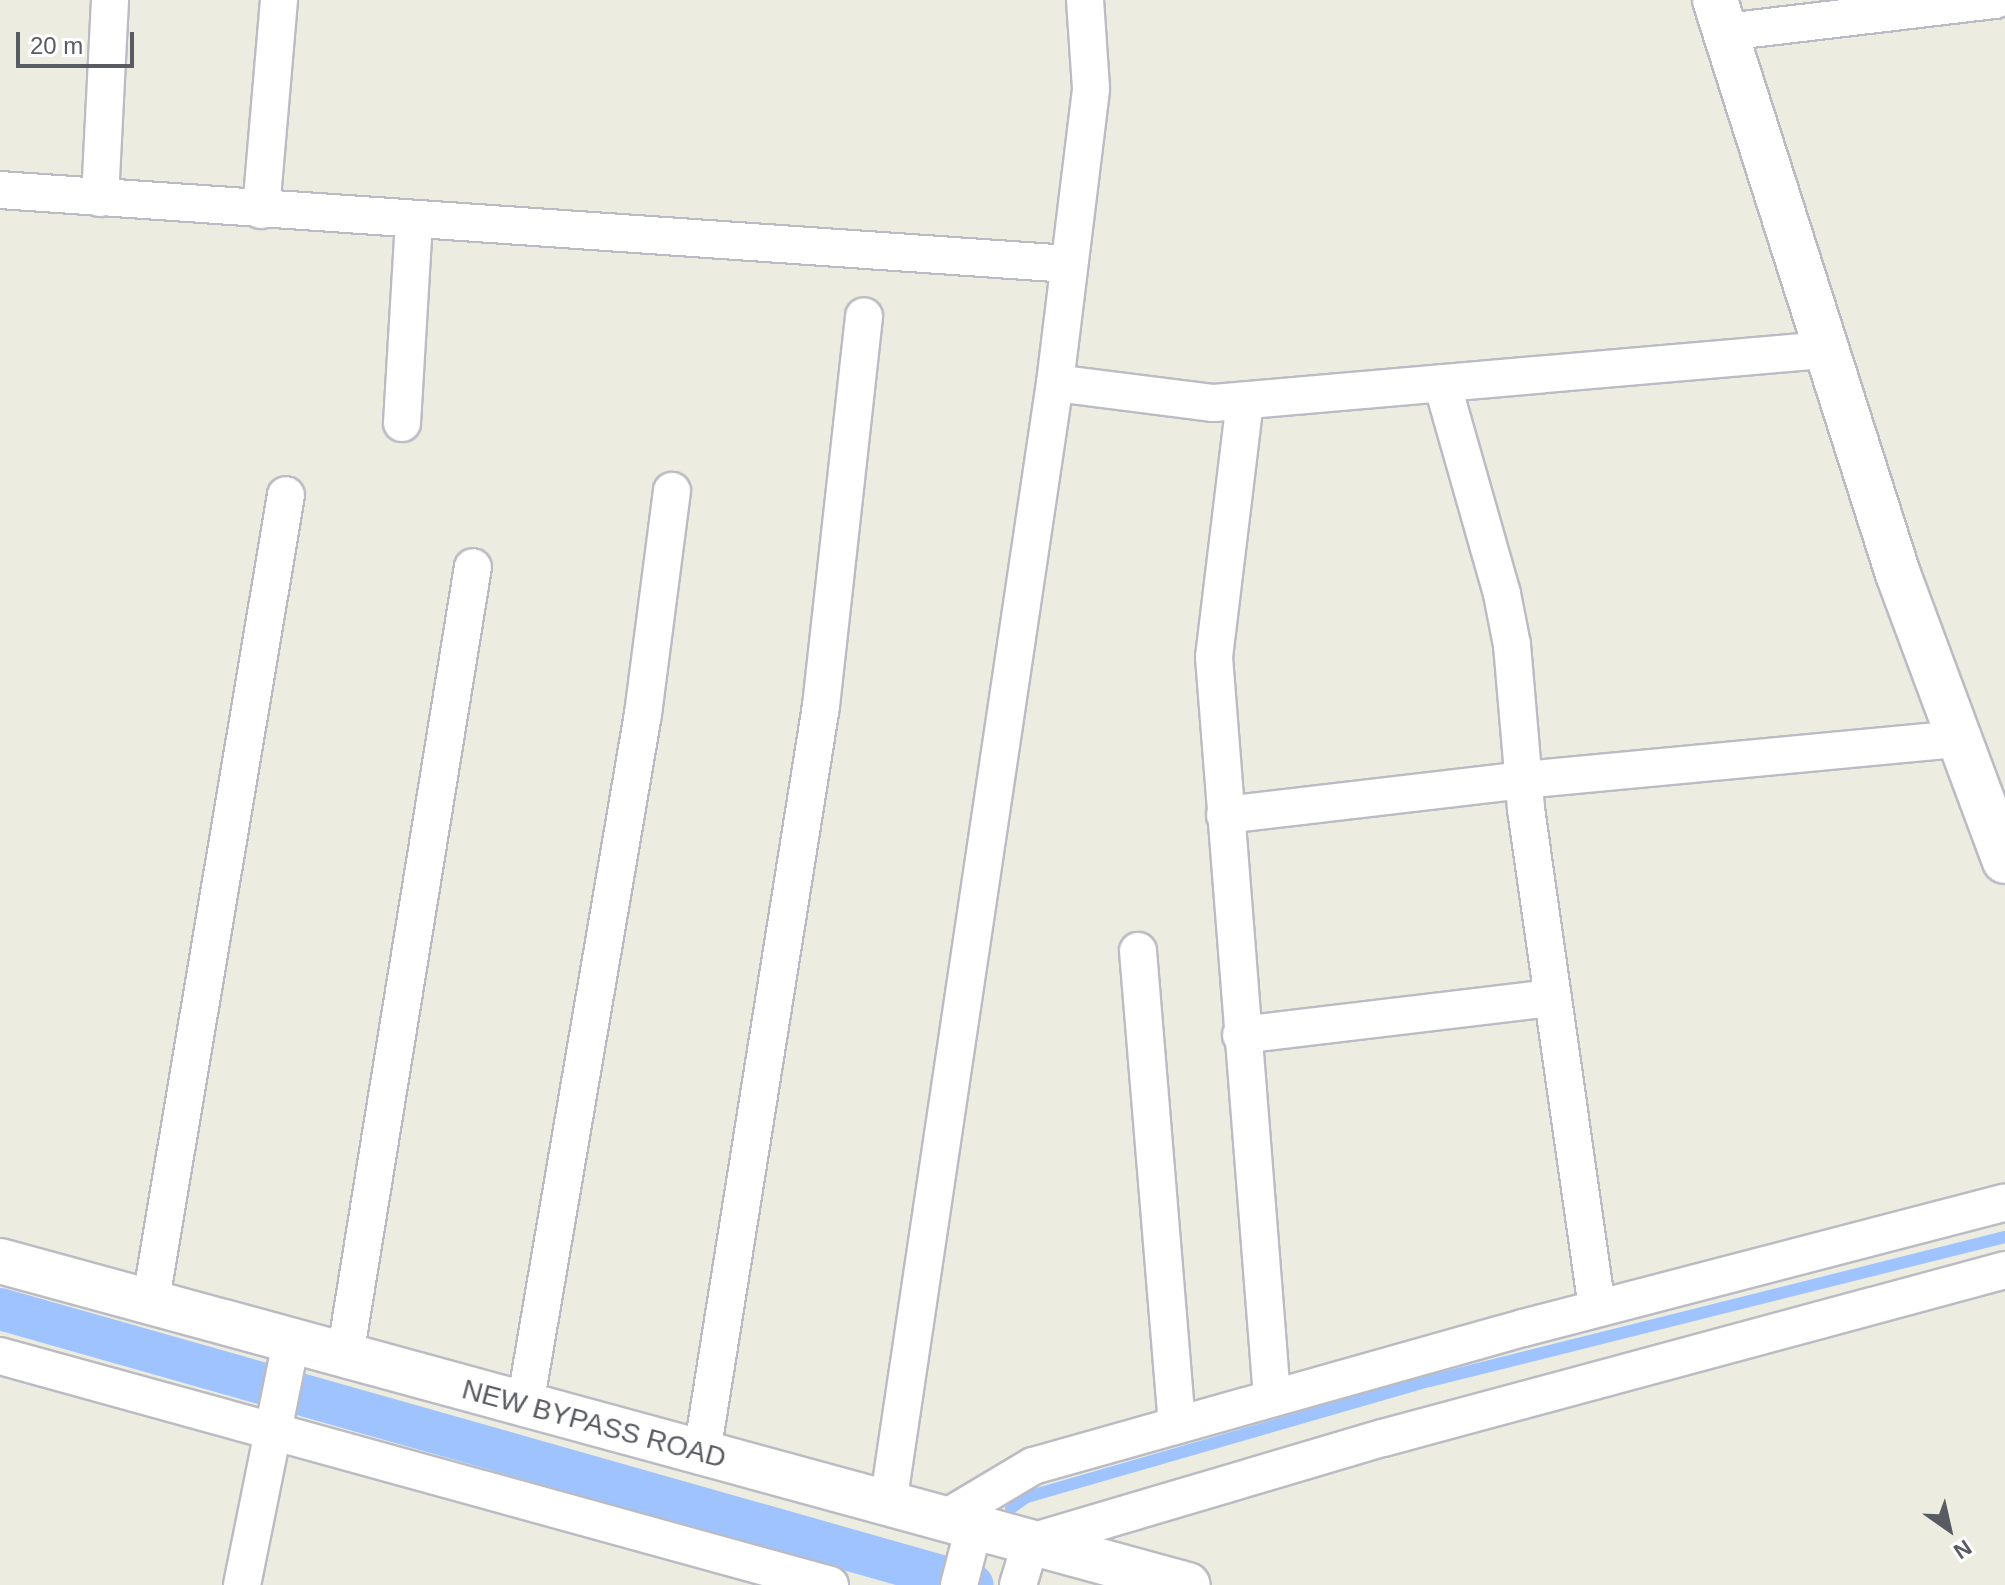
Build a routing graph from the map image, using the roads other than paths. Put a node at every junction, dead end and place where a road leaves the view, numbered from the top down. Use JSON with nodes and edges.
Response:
{"nodes":[{"id":1,"x":110,"y":0,"type":"edge"},
{"id":2,"x":279,"y":0,"type":"edge"},
{"id":3,"x":1085,"y":0,"type":"edge"},
{"id":4,"x":1995,"y":0,"type":"edge"},
{"id":5,"x":1720,"y":16,"type":"edge"},
{"id":6,"x":0,"y":190,"type":"edge"},
{"id":7,"x":100,"y":198,"type":"junction"},
{"id":8,"x":261,"y":210,"type":"junction"},
{"id":9,"x":414,"y":220,"type":"junction"},
{"id":10,"x":1069,"y":264,"type":"junction"},
{"id":11,"x":864,"y":316,"type":"dead end"},
{"id":12,"x":1823,"y":350,"type":"junction"},
{"id":13,"x":1055,"y":383,"type":"junction"},
{"id":14,"x":1442,"y":383,"type":"junction"},
{"id":15,"x":1245,"y":401,"type":"junction"},
{"id":16,"x":402,"y":423,"type":"dead end"},
{"id":17,"x":672,"y":491,"type":"dead end"},
{"id":18,"x":286,"y":495,"type":"dead end"},
{"id":19,"x":473,"y":567,"type":"dead end"},
{"id":20,"x":1959,"y":739,"type":"junction"},
{"id":21,"x":1524,"y":780,"type":"junction"},
{"id":22,"x":1992,"y":791,"type":"edge"},
{"id":23,"x":1225,"y":815,"type":"junction"},
{"id":24,"x":2005,"y":861,"type":"edge"},
{"id":25,"x":1138,"y":951,"type":"dead end"},
{"id":26,"x":1553,"y":998,"type":"junction"},
{"id":27,"x":1241,"y":1035,"type":"junction"},
{"id":28,"x":2005,"y":1202,"type":"edge"},
{"id":29,"x":0,"y":1261,"type":"edge"},
{"id":30,"x":2005,"y":1270,"type":"edge"},
{"id":31,"x":151,"y":1299,"type":"junction"},
{"id":32,"x":1597,"y":1308,"type":"junction"},
{"id":33,"x":0,"y":1356,"type":"edge"},
{"id":34,"x":345,"y":1356,"type":"junction"},
{"id":35,"x":288,"y":1360,"type":"junction"},
{"id":36,"x":1272,"y":1398,"type":"junction"},
{"id":37,"x":525,"y":1405,"type":"junction"},
{"id":38,"x":276,"y":1423,"type":"junction"},
{"id":39,"x":1177,"y":1425,"type":"junction"},
{"id":40,"x":702,"y":1453,"type":"junction"},
{"id":41,"x":888,"y":1504,"type":"junction"},
{"id":42,"x":959,"y":1523,"type":"junction"},
{"id":43,"x":1022,"y":1570,"type":"edge"},
{"id":44,"x":960,"y":1577,"type":"edge"},
{"id":45,"x":242,"y":1585,"type":"edge"},
{"id":46,"x":830,"y":1585,"type":"edge"},
{"id":47,"x":1188,"y":1585,"type":"edge"}],
"edges":[{"from":1,"to":7,"type":"street"},
{"from":2,"to":8,"type":"street"},
{"from":3,"to":10,"type":"street"},
{"from":4,"to":5,"type":"street"},
{"from":5,"to":12,"type":"main road"},
{"from":6,"to":7,"type":"street"},
{"from":7,"to":8,"type":"street"},
{"from":8,"to":9,"type":"street"},
{"from":9,"to":10,"type":"street"},
{"from":9,"to":16,"type":"street"},
{"from":10,"to":13,"type":"street"},
{"from":11,"to":40,"type":"street"},
{"from":12,"to":14,"type":"street"},
{"from":12,"to":20,"type":"main road"},
{"from":13,"to":15,"type":"street"},
{"from":13,"to":41,"type":"street"},
{"from":14,"to":15,"type":"street"},
{"from":14,"to":21,"type":"street"},
{"from":15,"to":23,"type":"street"},
{"from":17,"to":37,"type":"street"},
{"from":18,"to":31,"type":"street"},
{"from":19,"to":34,"type":"street"},
{"from":20,"to":21,"type":"street"},
{"from":20,"to":22,"type":"main road"},
{"from":21,"to":23,"type":"street"},
{"from":21,"to":26,"type":"street"},
{"from":22,"to":24,"type":"main road"},
{"from":23,"to":27,"type":"street"},
{"from":25,"to":39,"type":"street"},
{"from":26,"to":27,"type":"street"},
{"from":26,"to":32,"type":"street"},
{"from":27,"to":36,"type":"street"},
{"from":28,"to":32,"type":"street"},
{"from":29,"to":31,"type":"main road","name":"NEW BYPASS ROAD"},
{"from":30,"to":43,"type":"street"},
{"from":31,"to":35,"type":"main road","name":"NEW BYPASS ROAD"},
{"from":32,"to":36,"type":"street"},
{"from":33,"to":38,"type":"street"},
{"from":34,"to":35,"type":"main road","name":"NEW BYPASS ROAD"},
{"from":34,"to":37,"type":"main road","name":"NEW BYPASS ROAD"},
{"from":35,"to":38,"type":"street"},
{"from":36,"to":39,"type":"street"},
{"from":37,"to":40,"type":"main road","name":"NEW BYPASS ROAD"},
{"from":38,"to":45,"type":"street"},
{"from":38,"to":46,"type":"street"},
{"from":39,"to":42,"type":"street"},
{"from":40,"to":41,"type":"main road","name":"NEW BYPASS ROAD"},
{"from":41,"to":42,"type":"main road","name":"NEW BYPASS ROAD"},
{"from":42,"to":43,"type":"main road","name":"NEW BYPASS ROAD"},
{"from":42,"to":44,"type":"street"},
{"from":43,"to":47,"type":"main road","name":"NEW BYPASS ROAD"}]}
